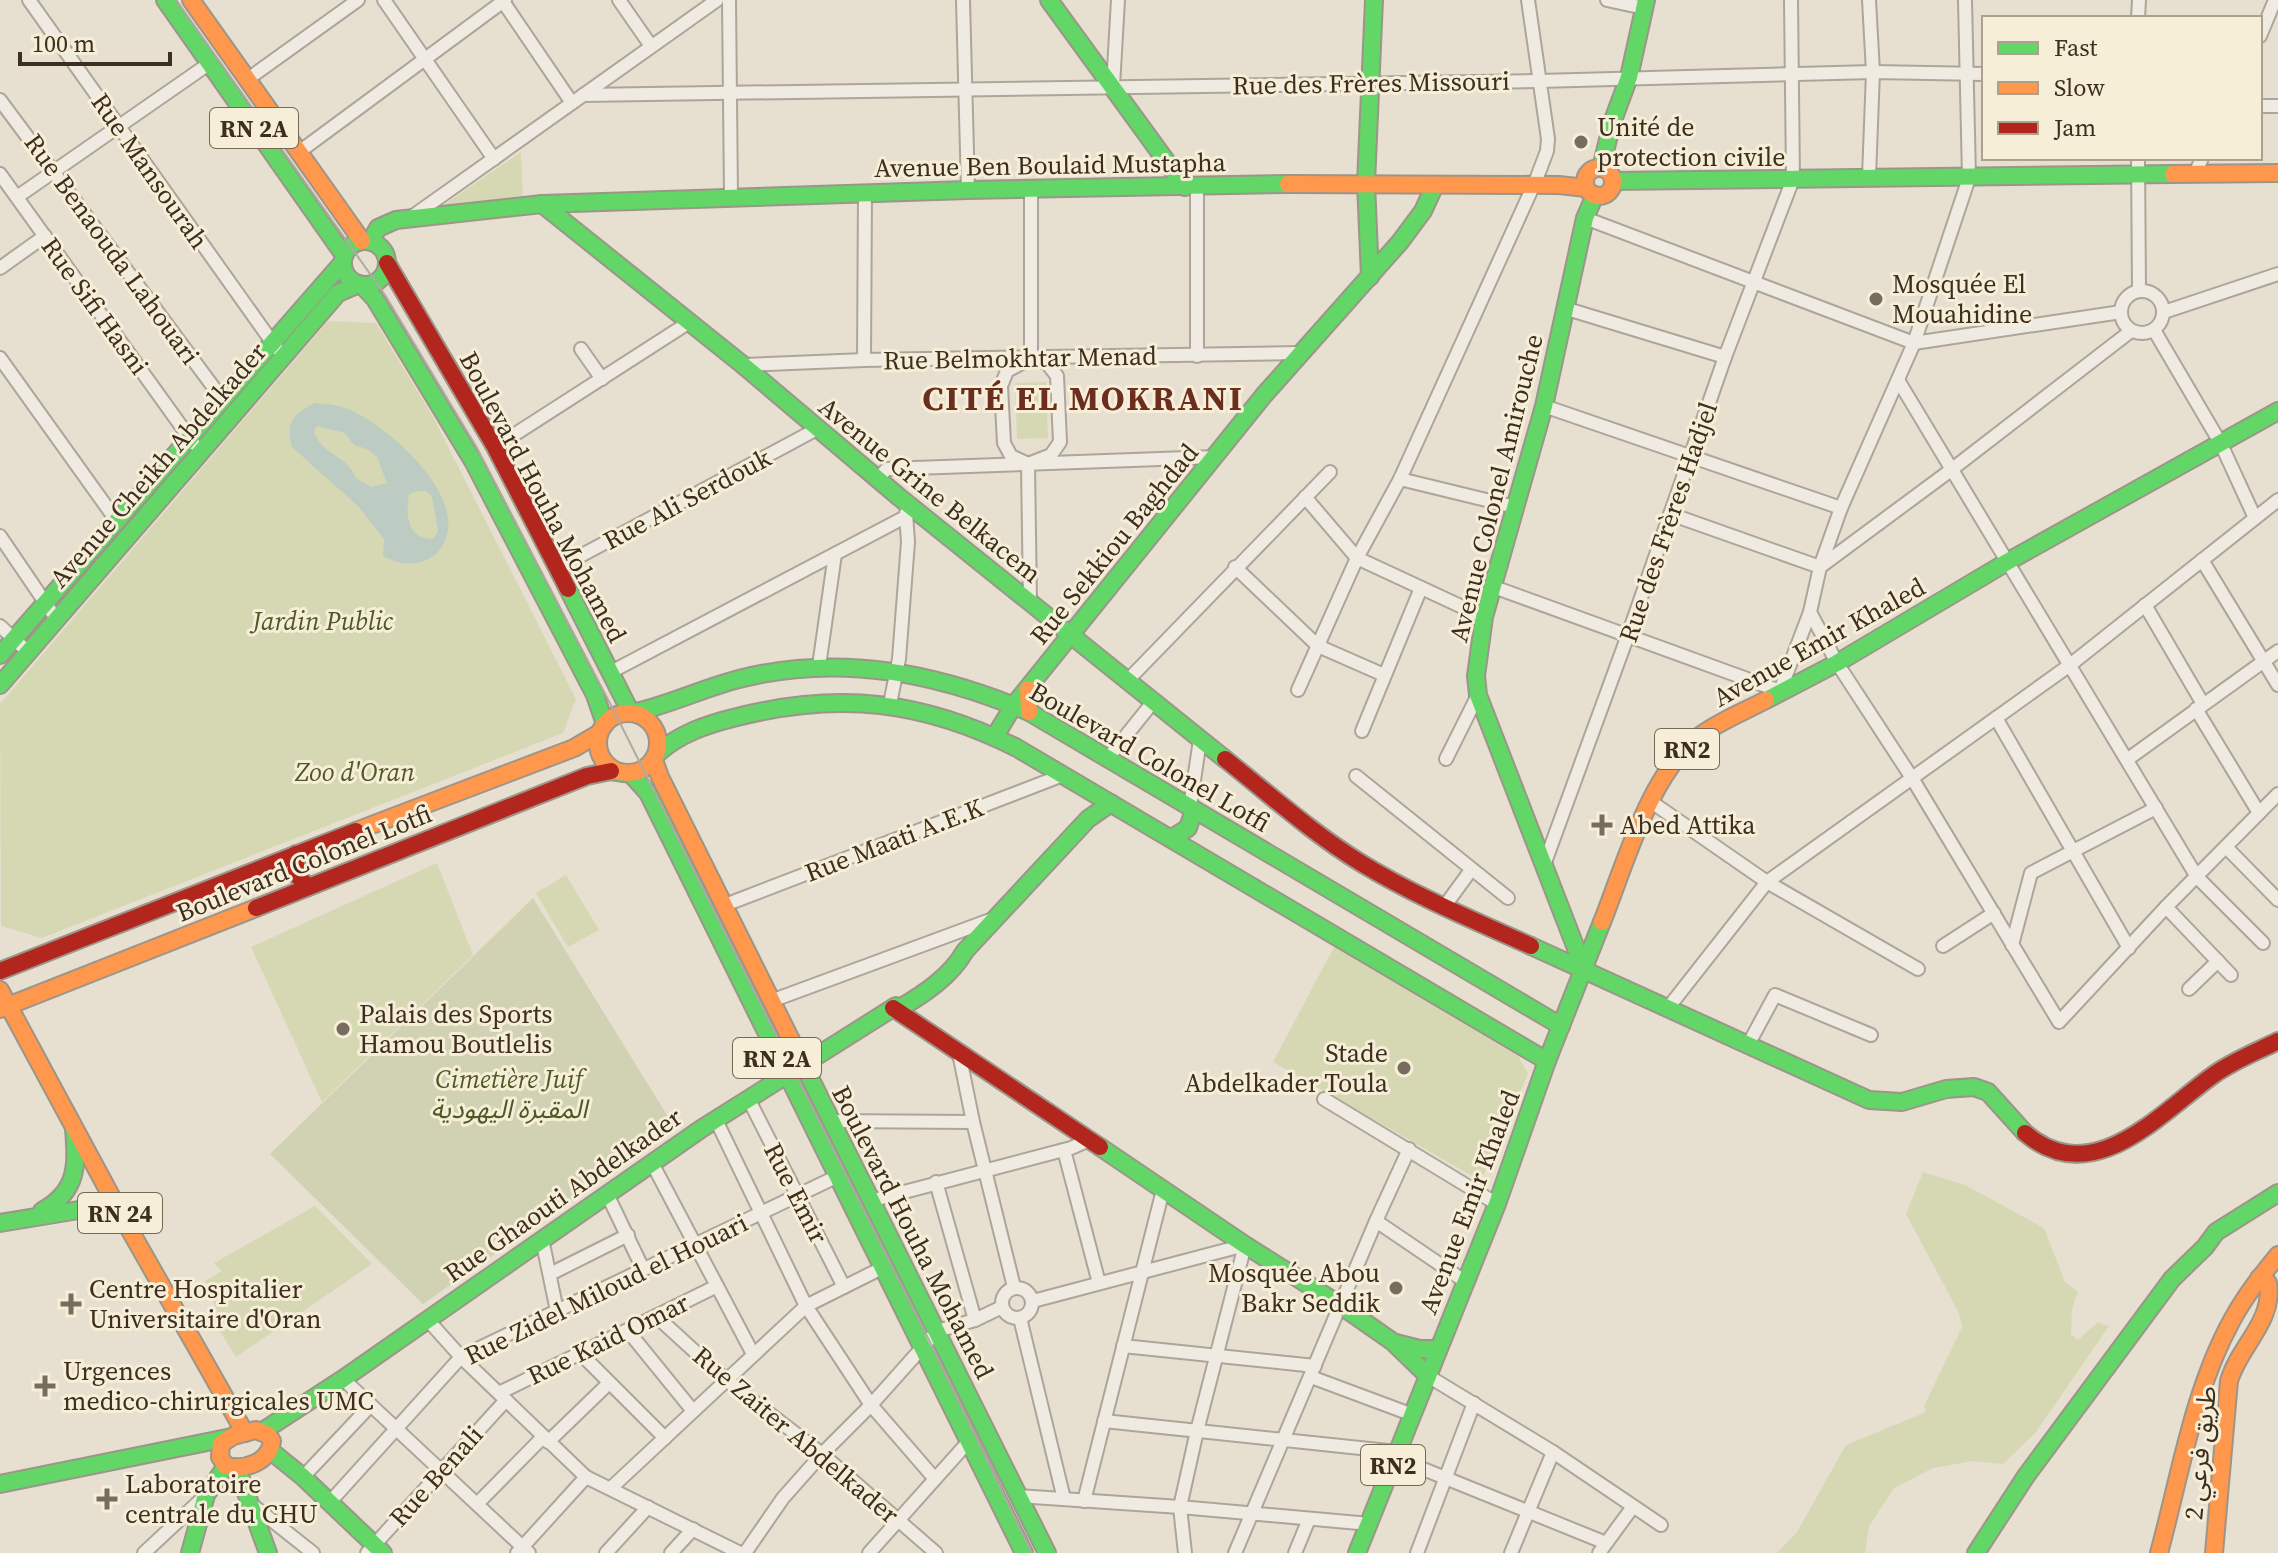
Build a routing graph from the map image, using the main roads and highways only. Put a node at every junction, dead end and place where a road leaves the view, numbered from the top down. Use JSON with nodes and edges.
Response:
{"nodes":[{"id":1,"x":165,"y":0,"type":"edge"},
{"id":2,"x":191,"y":0,"type":"edge"},
{"id":3,"x":1049,"y":0,"type":"edge"},
{"id":4,"x":1374,"y":0,"type":"edge"},
{"id":5,"x":1645,"y":4,"type":"edge"},
{"id":6,"x":2138,"y":165,"type":"edge"},
{"id":7,"x":2278,"y":173,"type":"edge"},
{"id":8,"x":1596,"y":181,"type":"junction"},
{"id":9,"x":1366,"y":183,"type":"junction"},
{"id":10,"x":1435,"y":185,"type":"junction"},
{"id":11,"x":1191,"y":187,"type":"junction"},
{"id":12,"x":542,"y":204,"type":"junction"},
{"id":13,"x":366,"y":241,"type":"junction"},
{"id":14,"x":344,"y":259,"type":"junction"},
{"id":15,"x":387,"y":263,"type":"junction"},
{"id":16,"x":1370,"y":277,"type":"junction"},
{"id":17,"x":360,"y":284,"type":"junction"},
{"id":18,"x":2278,"y":411,"type":"edge"},
{"id":19,"x":1072,"y":636,"type":"junction"},
{"id":20,"x":0,"y":655,"type":"edge"},
{"id":21,"x":0,"y":685,"type":"edge"},
{"id":22,"x":1022,"y":708,"type":"junction"},
{"id":23,"x":632,"y":713,"type":"junction"},
{"id":24,"x":602,"y":729,"type":"junction"},
{"id":25,"x":995,"y":736,"type":"junction"},
{"id":26,"x":654,"y":758,"type":"junction"},
{"id":27,"x":628,"y":773,"type":"junction"},
{"id":28,"x":1104,"y":799,"type":"junction"},
{"id":29,"x":1192,"y":808,"type":"junction"},
{"id":30,"x":1211,"y":820,"type":"junction"},
{"id":31,"x":1172,"y":838,"type":"junction"},
{"id":32,"x":328,"y":842,"type":"junction"},
{"id":33,"x":1192,"y":850,"type":"junction"},
{"id":34,"x":296,"y":854,"type":"junction"},
{"id":35,"x":340,"y":874,"type":"junction"},
{"id":36,"x":308,"y":887,"type":"junction"},
{"id":37,"x":1584,"y":969,"type":"junction"},
{"id":38,"x":0,"y":971,"type":"edge"},
{"id":39,"x":0,"y":990,"type":"edge"},
{"id":40,"x":894,"y":1007,"type":"junction"},
{"id":41,"x":5,"y":1008,"type":"edge"},
{"id":42,"x":1561,"y":1026,"type":"junction"},
{"id":43,"x":2278,"y":1041,"type":"edge"},
{"id":44,"x":1547,"y":1061,"type":"junction"},
{"id":45,"x":802,"y":1065,"type":"junction"},
{"id":46,"x":786,"y":1076,"type":"junction"},
{"id":47,"x":74,"y":1129,"type":"junction"},
{"id":48,"x":2278,"y":1193,"type":"edge"},
{"id":49,"x":2278,"y":1204,"type":"edge"},
{"id":50,"x":26,"y":1218,"type":"junction"},
{"id":51,"x":123,"y":1218,"type":"junction"},
{"id":52,"x":0,"y":1223,"type":"edge"},
{"id":53,"x":2205,"y":1247,"type":"junction"},
{"id":54,"x":2278,"y":1255,"type":"edge"},
{"id":55,"x":2259,"y":1278,"type":"junction"},
{"id":56,"x":1393,"y":1342,"type":"junction"},
{"id":57,"x":1438,"y":1349,"type":"junction"},
{"id":58,"x":1428,"y":1376,"type":"junction"},
{"id":59,"x":263,"y":1431,"type":"junction"},
{"id":60,"x":245,"y":1433,"type":"junction"},
{"id":61,"x":227,"y":1438,"type":"junction"},
{"id":62,"x":271,"y":1451,"type":"junction"},
{"id":63,"x":231,"y":1467,"type":"junction"},
{"id":64,"x":0,"y":1484,"type":"edge"},
{"id":65,"x":375,"y":1550,"type":"edge"},
{"id":66,"x":266,"y":1551,"type":"edge"},
{"id":67,"x":190,"y":1553,"type":"edge"},
{"id":68,"x":1024,"y":1553,"type":"edge"},
{"id":69,"x":1047,"y":1553,"type":"edge"},
{"id":70,"x":1357,"y":1553,"type":"edge"},
{"id":71,"x":1976,"y":1553,"type":"edge"},
{"id":72,"x":2159,"y":1553,"type":"edge"},
{"id":73,"x":2214,"y":1553,"type":"edge"}],
"edges":[{"from":1,"to":14,"type":"main road","number":"RN 2A"},
{"from":2,"to":13,"type":"main road","number":"RN 2A"},
{"from":3,"to":11,"type":"main road"},
{"from":4,"to":9,"type":"main road"},
{"from":5,"to":8,"type":"main road","name":"Avenue Colonel Amirouche"},
{"from":6,"to":7,"type":"main road","name":"Avenue Ben Boulaid Mustapha"},
{"from":6,"to":8,"type":"main road","name":"Avenue Ben Boulaid Mustapha"},
{"from":8,"to":10,"type":"main road","name":"Avenue Ben Boulaid Mustapha"},
{"from":8,"to":37,"type":"main road","name":"Avenue Colonel Amirouche"},
{"from":9,"to":10,"type":"main road","name":"Avenue Ben Boulaid Mustapha"},
{"from":9,"to":11,"type":"main road","name":"Avenue Ben Boulaid Mustapha"},
{"from":9,"to":16,"type":"main road"},
{"from":10,"to":16,"type":"main road","name":"Rue Sekkiou Baghdad"},
{"from":11,"to":12,"type":"main road","name":"Avenue Ben Boulaid Mustapha"},
{"from":12,"to":13,"type":"main road","name":"Avenue Ben Boulaid Mustapha"},
{"from":12,"to":19,"type":"main road","name":"Avenue Grine Belkacem"},
{"from":13,"to":14,"type":"main road"},
{"from":13,"to":15,"type":"main road"},
{"from":14,"to":17,"type":"main road"},
{"from":14,"to":20,"type":"main road","name":"Avenue Cheikh Abdelkader"},
{"from":15,"to":17,"type":"main road"},
{"from":15,"to":23,"type":"main road","name":"Boulevard Houha Mohamed"},
{"from":16,"to":19,"type":"main road","name":"Rue Sekkiou Baghdad"},
{"from":17,"to":21,"type":"main road","name":"Avenue Cheikh Abdelkader"},
{"from":17,"to":24,"type":"main road","name":"Boulevard Houha Mohamed"},
{"from":18,"to":37,"type":"main road","name":"Avenue Emir Khaled","number":"RN2"},
{"from":19,"to":22,"type":"main road","name":"Rue Sekkiou Baghdad"},
{"from":19,"to":37,"type":"main road","name":"Avenue Grine Belkacem"},
{"from":22,"to":23,"type":"main road","name":"Boulevard Colonel Lotfi"},
{"from":22,"to":25,"type":"main road"},
{"from":22,"to":29,"type":"main road","name":"Boulevard Colonel Lotfi"},
{"from":23,"to":24,"type":"main road"},
{"from":23,"to":26,"type":"main road"},
{"from":24,"to":27,"type":"main road"},
{"from":24,"to":32,"type":"main road","name":"Boulevard Colonel Lotfi"},
{"from":25,"to":26,"type":"main road"},
{"from":25,"to":28,"type":"main road"},
{"from":26,"to":27,"type":"main road"},
{"from":26,"to":45,"type":"main road","name":"Boulevard Houha Mohamed","number":"RN 2A"},
{"from":27,"to":35,"type":"main road","name":"Boulevard Colonel Lotfi"},
{"from":27,"to":46,"type":"main road","name":"Boulevard Houha Mohamed","number":"RN 2A"},
{"from":28,"to":31,"type":"main road"},
{"from":28,"to":40,"type":"main road","name":"Rue Ghaouti Abdelkader"},
{"from":29,"to":30,"type":"main road","name":"Boulevard Colonel Lotfi"},
{"from":29,"to":31,"type":"main road"},
{"from":30,"to":33,"type":"main road"},
{"from":30,"to":42,"type":"main road","name":"Boulevard Colonel Lotfi"},
{"from":31,"to":33,"type":"main road"},
{"from":32,"to":34,"type":"main road","name":"Boulevard Colonel Lotfi"},
{"from":32,"to":35,"type":"main road"},
{"from":33,"to":44,"type":"main road"},
{"from":34,"to":36,"type":"main road"},
{"from":34,"to":38,"type":"main road","name":"Boulevard Colonel Lotfi"},
{"from":35,"to":36,"type":"main road","name":"Boulevard Colonel Lotfi"},
{"from":36,"to":41,"type":"main road","name":"Boulevard Colonel Lotfi"},
{"from":37,"to":42,"type":"main road","name":"Avenue Emir Khaled","number":"RN2"},
{"from":37,"to":43,"type":"main road","name":"Avenue Grine Belkacem"},
{"from":39,"to":41,"type":"main road","number":"RN 24"},
{"from":40,"to":45,"type":"main road","name":"Rue Ghaouti Abdelkader"},
{"from":40,"to":56,"type":"main road"},
{"from":41,"to":47,"type":"main road","number":"RN 24"},
{"from":42,"to":44,"type":"main road","name":"Avenue Emir Khaled","number":"RN2"},
{"from":44,"to":57,"type":"main road","name":"Avenue Emir Khaled","number":"RN2"},
{"from":45,"to":46,"type":"main road","name":"Rue Ghaouti Abdelkader"},
{"from":45,"to":69,"type":"main road","name":"Boulevard Houha Mohamed","number":"RN 2A"},
{"from":46,"to":59,"type":"main road","name":"Rue Ghaouti Abdelkader"},
{"from":46,"to":68,"type":"main road","name":"Boulevard Houha Mohamed","number":"RN 2A"},
{"from":47,"to":50,"type":"main road"},
{"from":47,"to":51,"type":"main road","number":"RN 24"},
{"from":48,"to":53,"type":"main road"},
{"from":49,"to":53,"type":"main road"},
{"from":50,"to":51,"type":"main road"},
{"from":50,"to":52,"type":"main road"},
{"from":51,"to":60,"type":"main road","number":"RN 24"},
{"from":53,"to":71,"type":"main road"},
{"from":54,"to":55,"type":"main road"},
{"from":55,"to":72,"type":"main road"},
{"from":55,"to":73,"type":"main road","name":"طريق فرعي 2"},
{"from":56,"to":57,"type":"main road"},
{"from":56,"to":58,"type":"main road"},
{"from":57,"to":58,"type":"main road","name":"Avenue Emir Khaled","number":"RN2"},
{"from":58,"to":70,"type":"main road","number":"RN2"},
{"from":59,"to":60,"type":"main road"},
{"from":59,"to":62,"type":"main road"},
{"from":60,"to":61,"type":"main road"},
{"from":61,"to":63,"type":"main road"},
{"from":61,"to":64,"type":"main road"},
{"from":62,"to":63,"type":"main road"},
{"from":62,"to":65,"type":"main road"},
{"from":63,"to":66,"type":"main road"},
{"from":63,"to":67,"type":"main road"}]}
